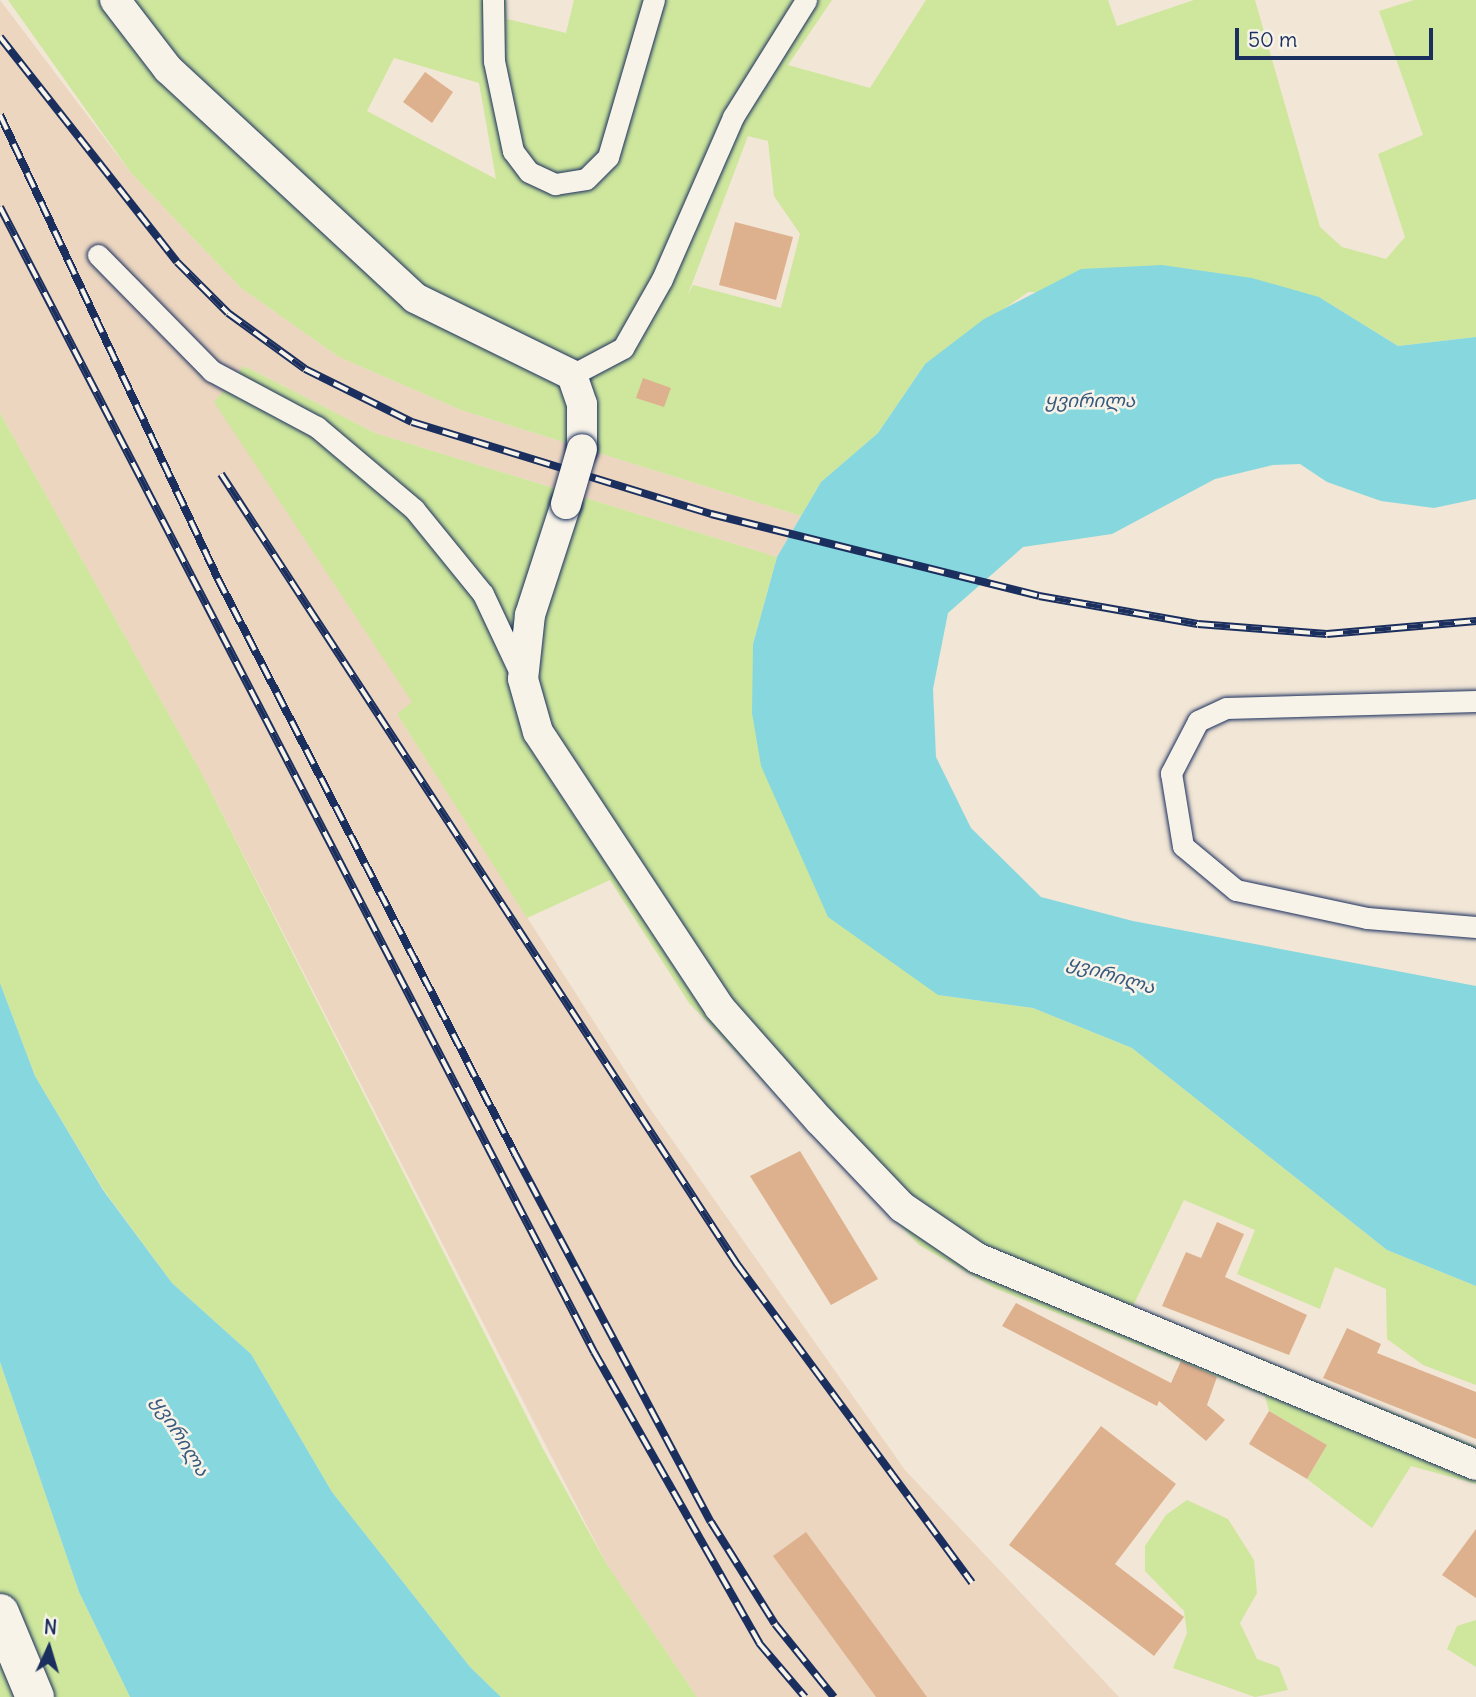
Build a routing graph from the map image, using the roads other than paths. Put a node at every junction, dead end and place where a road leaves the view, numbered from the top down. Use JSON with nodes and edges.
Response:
{"nodes":[{"id":1,"x":115,"y":0,"type":"edge"},
{"id":2,"x":493,"y":0,"type":"edge"},
{"id":3,"x":654,"y":0,"type":"edge"},
{"id":4,"x":806,"y":0,"type":"edge"},
{"id":5,"x":98,"y":255,"type":"dead end"},
{"id":6,"x":572,"y":375,"type":"junction"},
{"id":7,"x":523,"y":679,"type":"junction"},
{"id":8,"x":1476,"y":701,"type":"edge"},
{"id":9,"x":1476,"y":927,"type":"edge"},
{"id":10,"x":1476,"y":1465,"type":"edge"},
{"id":11,"x":0,"y":1613,"type":"edge"},
{"id":12,"x":35,"y":1697,"type":"edge"}],
"edges":[{"from":1,"to":6,"type":"street"},
{"from":2,"to":3,"type":"street"},
{"from":4,"to":6,"type":"street"},
{"from":5,"to":7,"type":"street"},
{"from":6,"to":7,"type":"street","bridge":true},
{"from":7,"to":10,"type":"street"},
{"from":8,"to":9,"type":"street"},
{"from":11,"to":12,"type":"highway"}]}
